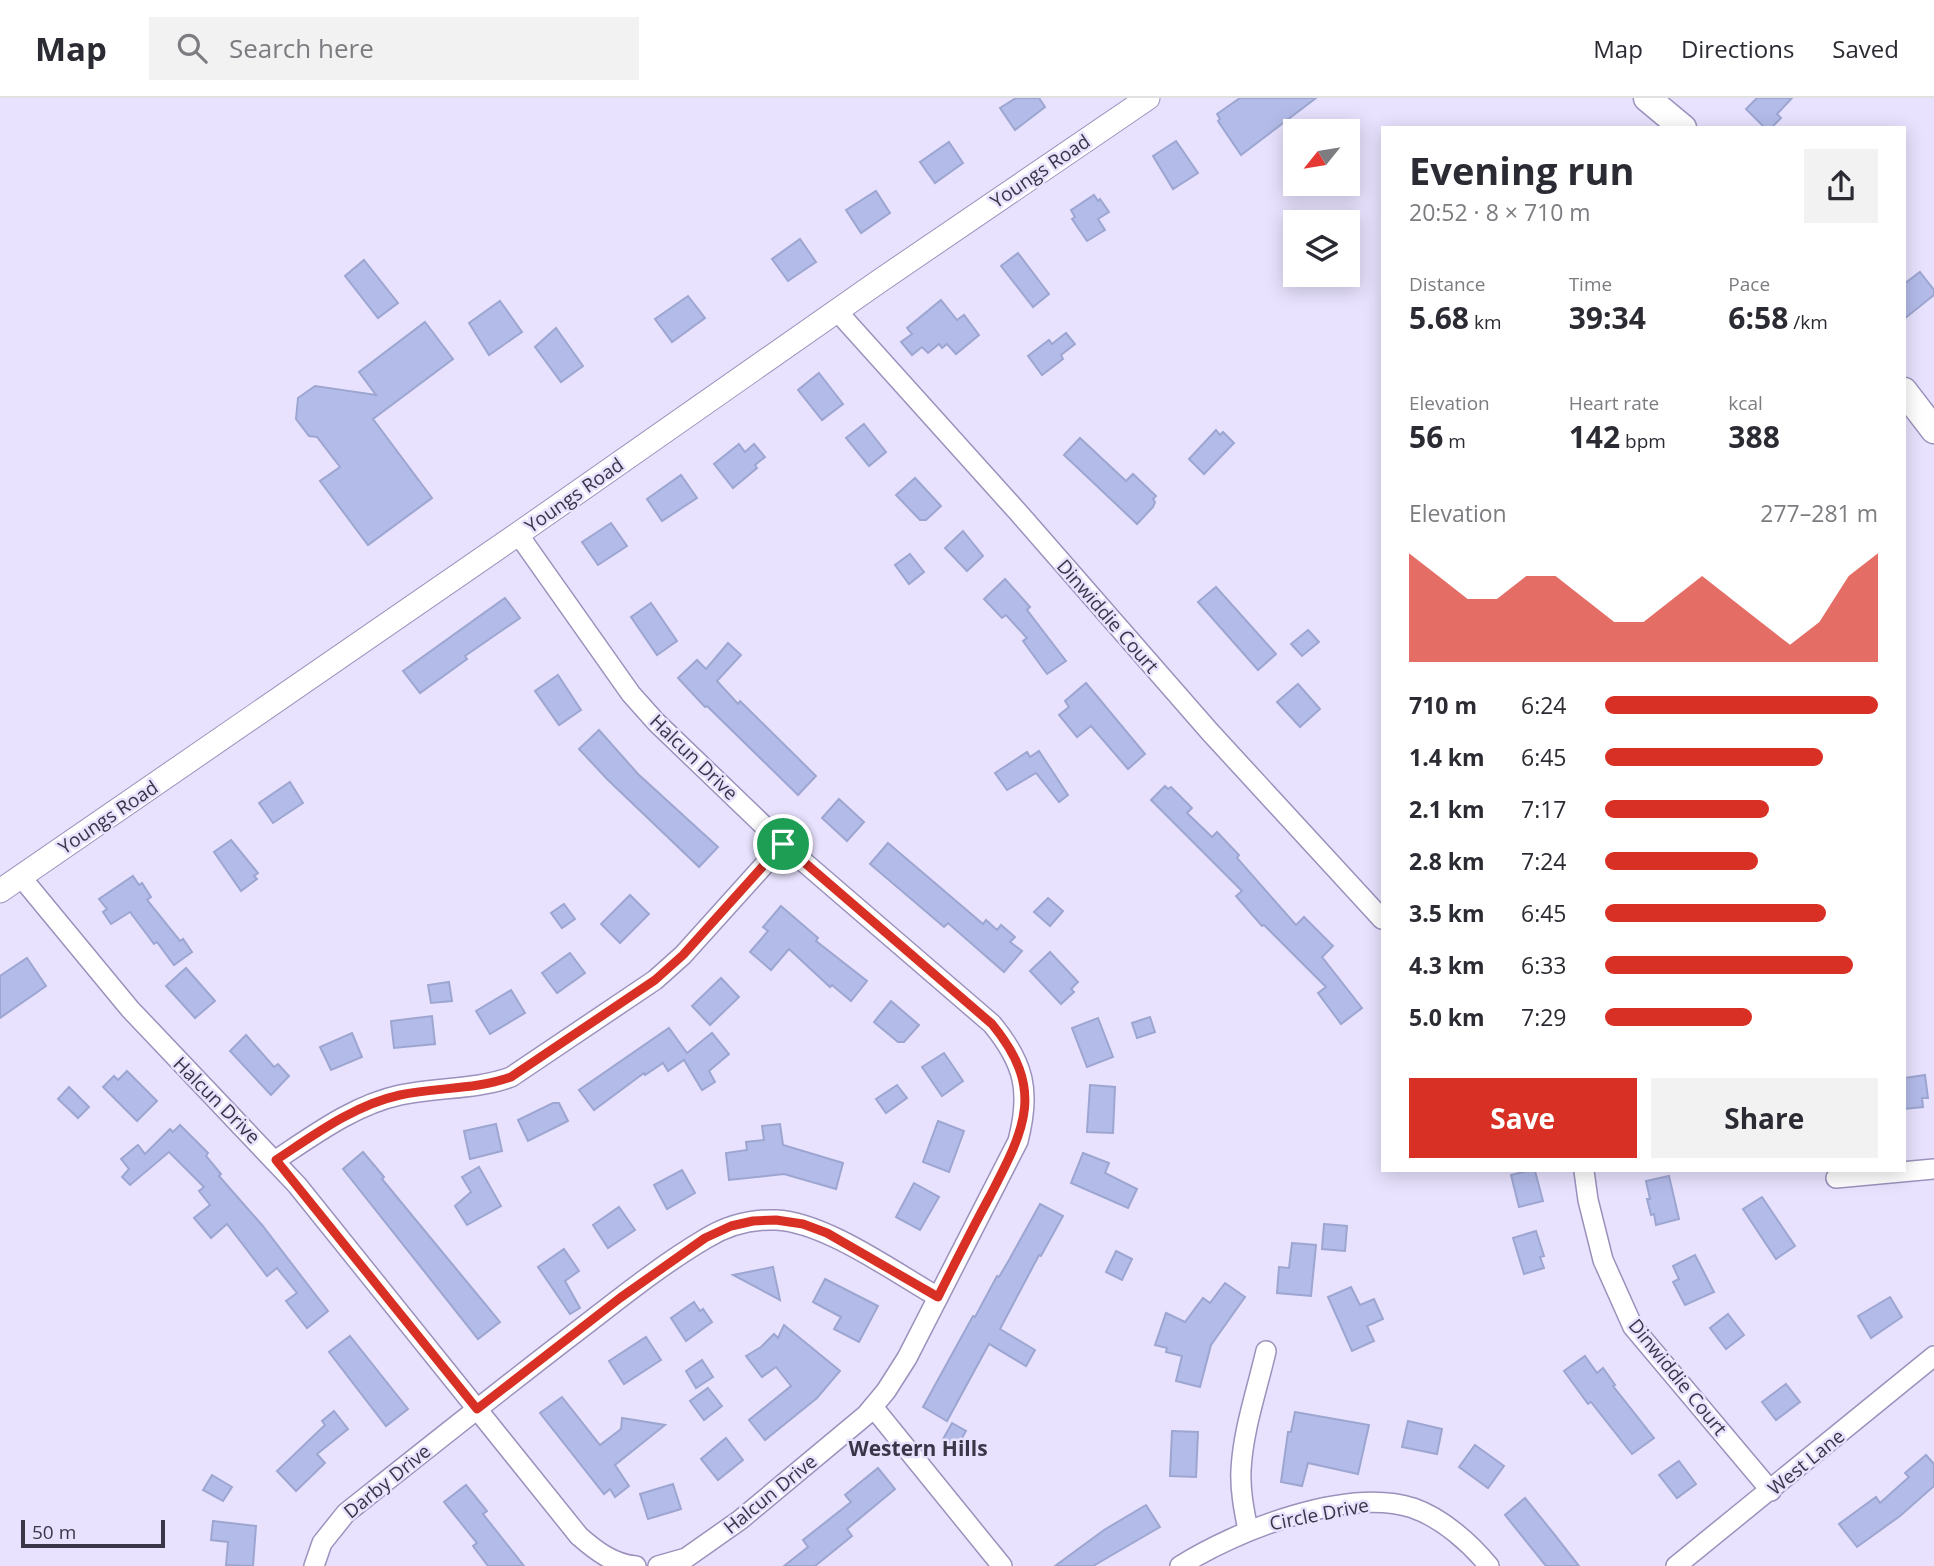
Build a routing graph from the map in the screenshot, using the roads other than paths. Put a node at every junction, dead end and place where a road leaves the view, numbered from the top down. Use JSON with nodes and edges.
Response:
{"nodes":[{"id":1,"x":1147,"y":98,"type":"edge"},
{"id":2,"x":1647,"y":98,"type":"edge"},
{"id":3,"x":1681,"y":126,"type":"edge"},
{"id":4,"x":836,"y":311,"type":"junction"},
{"id":5,"x":1906,"y":394,"type":"edge"},
{"id":6,"x":1934,"y":430,"type":"edge"},
{"id":7,"x":518,"y":534,"type":"junction"},
{"id":8,"x":783,"y":844,"type":"junction"},
{"id":9,"x":21,"y":877,"type":"junction"},
{"id":10,"x":0,"y":891,"type":"edge"},
{"id":11,"x":1381,"y":918,"type":"edge"},
{"id":12,"x":276,"y":1160,"type":"junction"},
{"id":13,"x":1934,"y":1169,"type":"edge"},
{"id":14,"x":1584,"y":1172,"type":"edge"},
{"id":15,"x":1901,"y":1172,"type":"edge"},
{"id":16,"x":1906,"y":1172,"type":"edge"},
{"id":17,"x":1836,"y":1178,"type":"dead end"},
{"id":18,"x":938,"y":1297,"type":"junction"},
{"id":19,"x":1266,"y":1351,"type":"dead end"},
{"id":20,"x":1934,"y":1356,"type":"edge"},
{"id":21,"x":873,"y":1407,"type":"junction"},
{"id":22,"x":477,"y":1409,"type":"junction"},
{"id":23,"x":1771,"y":1491,"type":"junction"},
{"id":24,"x":1248,"y":1530,"type":"junction"},
{"id":25,"x":314,"y":1566,"type":"edge"},
{"id":26,"x":636,"y":1566,"type":"edge"},
{"id":27,"x":658,"y":1566,"type":"edge"},
{"id":28,"x":1002,"y":1566,"type":"edge"},
{"id":29,"x":1180,"y":1566,"type":"edge"},
{"id":30,"x":1489,"y":1566,"type":"edge"},
{"id":31,"x":1676,"y":1566,"type":"edge"}],
"edges":[{"from":1,"to":4,"type":"street","name":"Youngs Road"},
{"from":2,"to":3,"type":"main road"},
{"from":4,"to":7,"type":"street","name":"Youngs Road"},
{"from":4,"to":11,"type":"street","name":"Dinwiddie Court"},
{"from":5,"to":6,"type":"main road"},
{"from":7,"to":8,"type":"street","name":"Halcun Drive"},
{"from":7,"to":9,"type":"street","name":"Youngs Road"},
{"from":8,"to":12,"type":"street"},
{"from":8,"to":18,"type":"street","name":"Halcun Drive"},
{"from":9,"to":10,"type":"street","name":"Youngs Road"},
{"from":9,"to":12,"type":"street","name":"Halcun Drive"},
{"from":12,"to":22,"type":"street","name":"Halcun Drive"},
{"from":13,"to":16,"type":"street"},
{"from":14,"to":23,"type":"street","name":"Dinwiddie Court"},
{"from":15,"to":17,"type":"street"},
{"from":18,"to":21,"type":"street","name":"Halcun Drive"},
{"from":18,"to":22,"type":"street","name":"Darby Drive"},
{"from":19,"to":24,"type":"street"},
{"from":20,"to":23,"type":"street","name":"West Lane"},
{"from":21,"to":27,"type":"street","name":"Halcun Drive"},
{"from":21,"to":28,"type":"street"},
{"from":22,"to":25,"type":"street","name":"Darby Drive"},
{"from":22,"to":26,"type":"street","name":"Halcun Drive"},
{"from":23,"to":31,"type":"street","name":"West Lane"},
{"from":24,"to":29,"type":"street","name":"Circle Drive"},
{"from":24,"to":30,"type":"street","name":"Circle Drive"}]}
